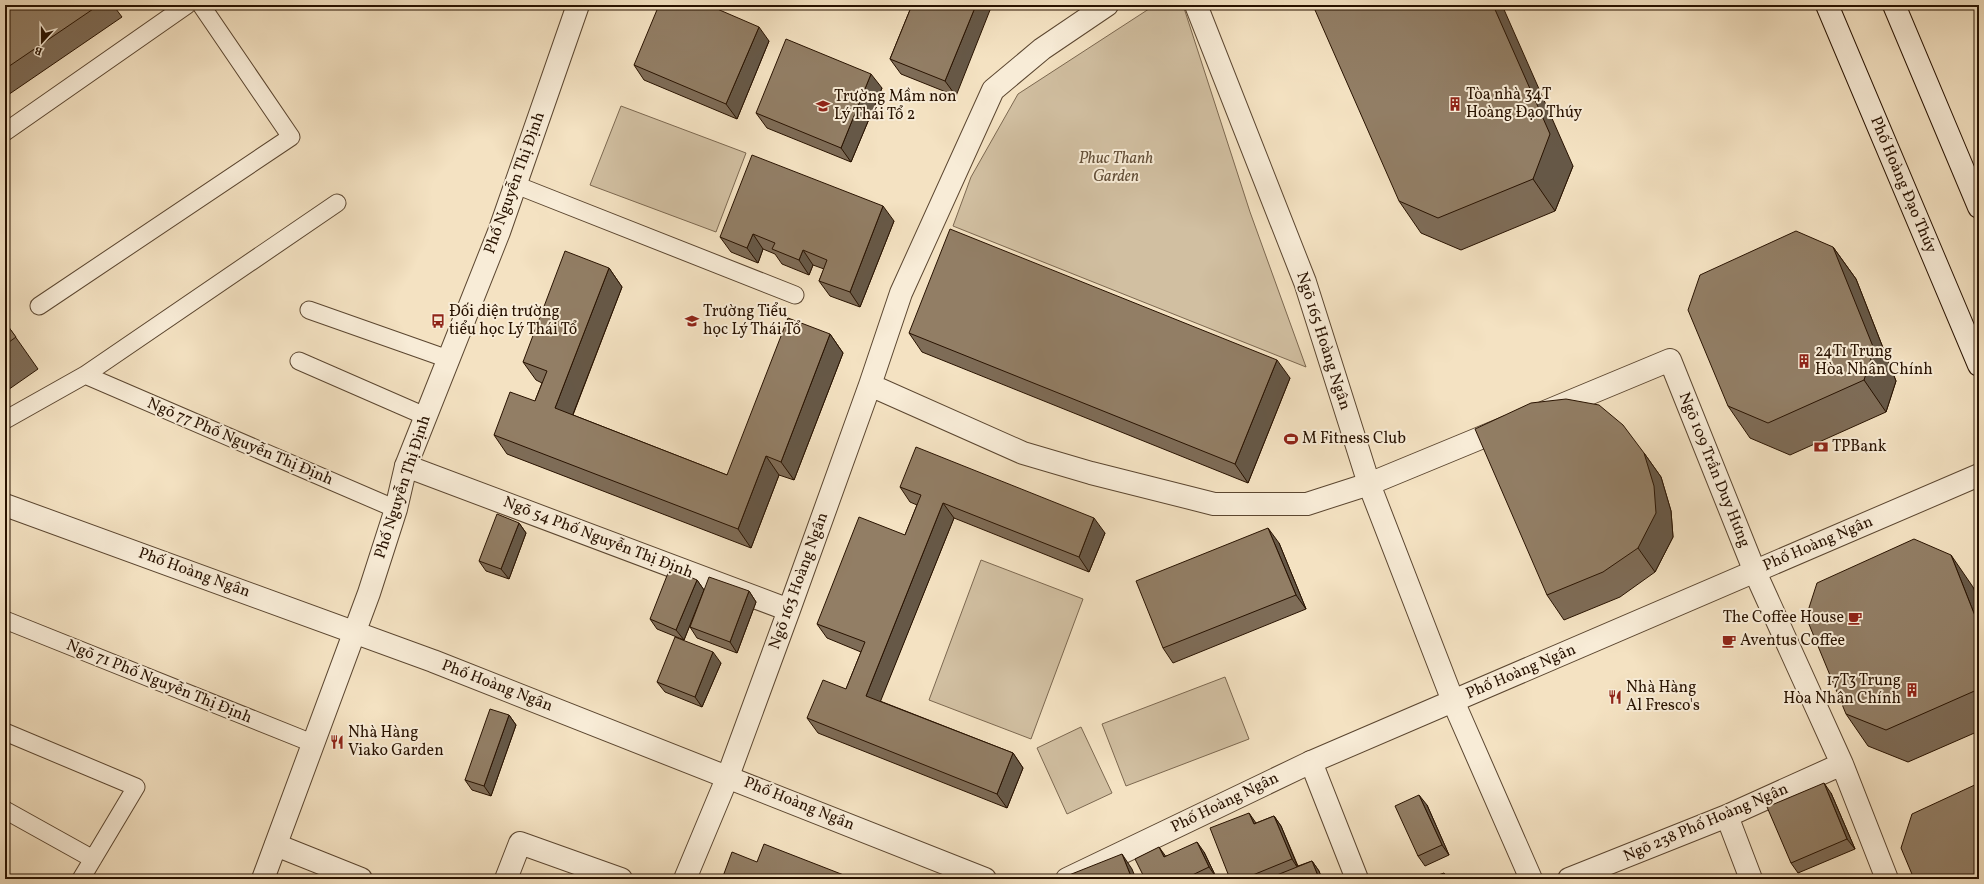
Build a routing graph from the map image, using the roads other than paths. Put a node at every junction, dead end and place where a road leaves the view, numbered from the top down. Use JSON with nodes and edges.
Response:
{"nodes":[{"id":1,"x":188,"y":5,"type":"edge"},
{"id":2,"x":200,"y":5,"type":"edge"},
{"id":3,"x":578,"y":5,"type":"edge"},
{"id":4,"x":1107,"y":5,"type":"edge"},
{"id":5,"x":1196,"y":5,"type":"edge"},
{"id":6,"x":1828,"y":5,"type":"edge"},
{"id":7,"x":1894,"y":5,"type":"edge"},
{"id":8,"x":5,"y":132,"type":"edge"},
{"id":9,"x":516,"y":185,"type":"junction"},
{"id":10,"x":337,"y":203,"type":"dead end"},
{"id":11,"x":1979,"y":207,"type":"edge"},
{"id":12,"x":796,"y":296,"type":"dead end"},
{"id":13,"x":38,"y":306,"type":"dead end"},
{"id":14,"x":309,"y":310,"type":"dead end"},
{"id":15,"x":448,"y":359,"type":"junction"},
{"id":16,"x":299,"y":361,"type":"dead end"},
{"id":17,"x":1979,"y":365,"type":"edge"},
{"id":18,"x":85,"y":375,"type":"junction"},
{"id":19,"x":870,"y":385,"type":"junction"},
{"id":20,"x":425,"y":416,"type":"junction"},
{"id":21,"x":5,"y":420,"type":"edge"},
{"id":22,"x":406,"y":466,"type":"junction"},
{"id":23,"x":1979,"y":475,"type":"edge"},
{"id":24,"x":1369,"y":484,"type":"junction"},
{"id":25,"x":5,"y":505,"type":"edge"},
{"id":26,"x":396,"y":509,"type":"junction"},
{"id":27,"x":1755,"y":572,"type":"junction"},
{"id":28,"x":789,"y":610,"type":"junction"},
{"id":29,"x":5,"y":620,"type":"edge"},
{"id":30,"x":355,"y":632,"type":"junction"},
{"id":31,"x":1453,"y":701,"type":"junction"},
{"id":32,"x":5,"y":732,"type":"edge"},
{"id":33,"x":312,"y":743,"type":"junction"},
{"id":34,"x":1311,"y":762,"type":"junction"},
{"id":35,"x":1842,"y":764,"type":"junction"},
{"id":36,"x":728,"y":776,"type":"junction"},
{"id":37,"x":5,"y":810,"type":"edge"},
{"id":38,"x":1727,"y":816,"type":"junction"},
{"id":39,"x":276,"y":845,"type":"junction"},
{"id":40,"x":93,"y":859,"type":"junction"},
{"id":41,"x":81,"y":879,"type":"edge"},
{"id":42,"x":263,"y":879,"type":"edge"},
{"id":43,"x":361,"y":879,"type":"edge"},
{"id":44,"x":506,"y":879,"type":"edge"},
{"id":45,"x":621,"y":879,"type":"edge"},
{"id":46,"x":685,"y":879,"type":"edge"},
{"id":47,"x":985,"y":879,"type":"edge"},
{"id":48,"x":1067,"y":879,"type":"edge"},
{"id":49,"x":1357,"y":879,"type":"edge"},
{"id":50,"x":1531,"y":879,"type":"edge"},
{"id":51,"x":1569,"y":879,"type":"edge"},
{"id":52,"x":1751,"y":879,"type":"edge"},
{"id":53,"x":1888,"y":879,"type":"edge"}],
"edges":[{"from":1,"to":8,"type":"lane"},
{"from":2,"to":13,"type":"lane"},
{"from":3,"to":9,"type":"street","name":"Phố Nguyễn Thị Định"},
{"from":4,"to":19,"type":"street","name":"Ngõ 163 Hoàng Ngân"},
{"from":5,"to":24,"type":"street","name":"Ngõ 165 Hoàng Ngân"},
{"from":6,"to":17,"type":"street","name":"Phố Hoàng Đạo Thúy"},
{"from":7,"to":11,"type":"street"},
{"from":9,"to":12,"type":"lane"},
{"from":9,"to":15,"type":"street","name":"Phố Nguyễn Thị Định"},
{"from":10,"to":18,"type":"lane"},
{"from":14,"to":15,"type":"lane"},
{"from":15,"to":20,"type":"street","name":"Phố Nguyễn Thị Định"},
{"from":16,"to":20,"type":"lane"},
{"from":18,"to":21,"type":"lane"},
{"from":18,"to":26,"type":"lane","name":"Ngõ 77 Phố Nguyễn Thị Định"},
{"from":19,"to":24,"type":"street"},
{"from":19,"to":28,"type":"street","name":"Ngõ 163 Hoàng Ngân"},
{"from":20,"to":22,"type":"street","name":"Phố Nguyễn Thị Định"},
{"from":22,"to":26,"type":"street","name":"Phố Nguyễn Thị Định"},
{"from":22,"to":28,"type":"street","name":"Ngõ 54 Phố Nguyễn Thị Định"},
{"from":23,"to":27,"type":"street","name":"Phố Hoàng Ngân"},
{"from":24,"to":27,"type":"street","name":"Ngõ 109 Trần Duy Hưng"},
{"from":24,"to":31,"type":"street","name":"Ngõ 165 Hoàng Ngân"},
{"from":25,"to":30,"type":"street","name":"Phố Hoàng Ngân"},
{"from":26,"to":30,"type":"street","name":"Phố Nguyễn Thị Định"},
{"from":27,"to":31,"type":"street","name":"Phố Hoàng Ngân"},
{"from":27,"to":35,"type":"street","name":"Ngõ 109 Trần Duy Hưng"},
{"from":28,"to":36,"type":"street","name":"Ngõ 163 Hoàng Ngân"},
{"from":29,"to":33,"type":"lane","name":"Ngõ 71 Phố Nguyễn Thị Định"},
{"from":30,"to":33,"type":"street","name":"Phố Nguyễn Thị Định"},
{"from":30,"to":36,"type":"street","name":"Phố Hoàng Ngân"},
{"from":31,"to":34,"type":"street","name":"Phố Hoàng Ngân"},
{"from":31,"to":50,"type":"street","name":"Ngõ 165 Hoàng Ngân"},
{"from":32,"to":40,"type":"lane"},
{"from":33,"to":39,"type":"street","name":"Phố Nguyễn Thị Định"},
{"from":34,"to":48,"type":"street","name":"Phố Hoàng Ngân"},
{"from":34,"to":49,"type":"street"},
{"from":35,"to":38,"type":"street","name":"Ngõ 238 Phố Hoàng Ngân"},
{"from":35,"to":53,"type":"street","name":"Ngõ 109 Trần Duy Hưng"},
{"from":36,"to":46,"type":"street","name":"Ngõ 163 Hoàng Ngân"},
{"from":36,"to":47,"type":"street","name":"Phố Hoàng Ngân"},
{"from":37,"to":40,"type":"lane"},
{"from":38,"to":51,"type":"street","name":"Ngõ 238 Phố Hoàng Ngân"},
{"from":38,"to":52,"type":"street"},
{"from":39,"to":42,"type":"street","name":"Phố Nguyễn Thị Định"},
{"from":39,"to":43,"type":"street"},
{"from":40,"to":41,"type":"lane"},
{"from":44,"to":45,"type":"street"}]}
